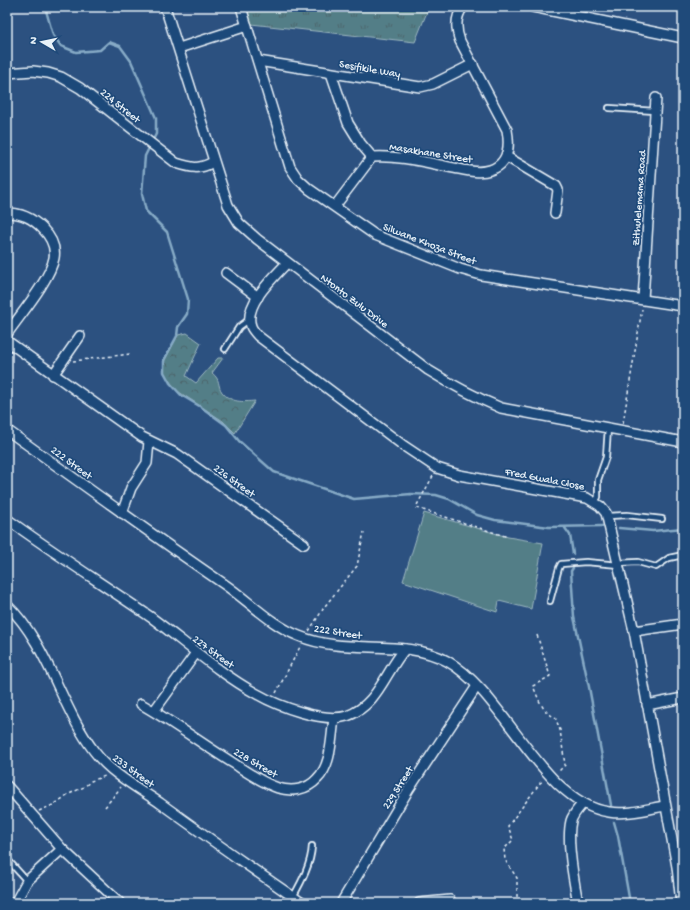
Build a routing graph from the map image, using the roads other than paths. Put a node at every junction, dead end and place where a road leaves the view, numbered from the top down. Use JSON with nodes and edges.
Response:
{"nodes":[{"id":1,"x":165,"y":7,"type":"edge"},
{"id":2,"x":242,"y":7,"type":"edge"},
{"id":3,"x":463,"y":7,"type":"edge"},
{"id":4,"x":533,"y":7,"type":"edge"},
{"id":5,"x":247,"y":26,"type":"junction"},
{"id":6,"x":683,"y":38,"type":"edge"},
{"id":7,"x":179,"y":48,"type":"junction"},
{"id":8,"x":258,"y":61,"type":"junction"},
{"id":9,"x":473,"y":64,"type":"junction"},
{"id":10,"x":7,"y":73,"type":"edge"},
{"id":11,"x":331,"y":73,"type":"junction"},
{"id":12,"x":656,"y":98,"type":"dead end"},
{"id":13,"x":609,"y":108,"type":"dead end"},
{"id":14,"x":655,"y":111,"type":"junction"},
{"id":15,"x":372,"y":157,"type":"junction"},
{"id":16,"x":507,"y":157,"type":"junction"},
{"id":17,"x":213,"y":162,"type":"junction"},
{"id":18,"x":335,"y":206,"type":"junction"},
{"id":19,"x":7,"y":213,"type":"edge"},
{"id":20,"x":555,"y":213,"type":"dead end"},
{"id":21,"x":287,"y":263,"type":"junction"},
{"id":22,"x":226,"y":273,"type":"dead end"},
{"id":23,"x":258,"y":296,"type":"junction"},
{"id":24,"x":643,"y":299,"type":"junction"},
{"id":25,"x":683,"y":306,"type":"edge"},
{"id":26,"x":250,"y":319,"type":"junction"},
{"id":27,"x":7,"y":334,"type":"edge"},
{"id":28,"x":80,"y":336,"type":"dead end"},
{"id":29,"x":7,"y":342,"type":"edge"},
{"id":30,"x":225,"y":349,"type":"dead end"},
{"id":31,"x":53,"y":375,"type":"junction"},
{"id":32,"x":608,"y":428,"type":"junction"},
{"id":33,"x":7,"y":430,"type":"edge"},
{"id":34,"x":149,"y":441,"type":"junction"},
{"id":35,"x":683,"y":442,"type":"edge"},
{"id":36,"x":595,"y":502,"type":"junction"},
{"id":37,"x":122,"y":513,"type":"junction"},
{"id":38,"x":608,"y":518,"type":"junction"},
{"id":39,"x":7,"y":519,"type":"edge"},
{"id":40,"x":662,"y":519,"type":"dead end"},
{"id":41,"x":304,"y":544,"type":"dead end"},
{"id":42,"x":683,"y":556,"type":"edge"},
{"id":43,"x":618,"y":564,"type":"junction"},
{"id":44,"x":550,"y":601,"type":"dead end"},
{"id":45,"x":7,"y":605,"type":"edge"},
{"id":46,"x":683,"y":624,"type":"edge"},
{"id":47,"x":634,"y":631,"type":"junction"},
{"id":48,"x":405,"y":649,"type":"junction"},
{"id":49,"x":196,"y":653,"type":"junction"},
{"id":50,"x":477,"y":686,"type":"junction"},
{"id":51,"x":683,"y":698,"type":"edge"},
{"id":52,"x":141,"y":704,"type":"dead end"},
{"id":53,"x":647,"y":705,"type":"junction"},
{"id":54,"x":154,"y":711,"type":"junction"},
{"id":55,"x":334,"y":719,"type":"junction"},
{"id":56,"x":7,"y":786,"type":"edge"},
{"id":57,"x":583,"y":803,"type":"junction"},
{"id":58,"x":664,"y":806,"type":"junction"},
{"id":59,"x":312,"y":846,"type":"dead end"},
{"id":60,"x":62,"y":849,"type":"junction"},
{"id":61,"x":7,"y":859,"type":"edge"},
{"id":62,"x":27,"y":881,"type":"junction"},
{"id":63,"x":293,"y":896,"type":"junction"},
{"id":64,"x":450,"y":900,"type":"dead end"},
{"id":65,"x":15,"y":903,"type":"edge"},
{"id":66,"x":120,"y":903,"type":"edge"},
{"id":67,"x":302,"y":903,"type":"edge"},
{"id":68,"x":341,"y":903,"type":"edge"},
{"id":69,"x":419,"y":903,"type":"edge"},
{"id":70,"x":578,"y":903,"type":"edge"},
{"id":71,"x":681,"y":903,"type":"edge"}],
"edges":[{"from":1,"to":7,"type":"street","name":"Ntonto Zulu Drive"},
{"from":2,"to":5,"type":"street","name":"Silwane Khoza Street"},
{"from":3,"to":9,"type":"street"},
{"from":4,"to":6,"type":"street"},
{"from":5,"to":7,"type":"street"},
{"from":5,"to":8,"type":"street","name":"Silwane Khoza Street"},
{"from":7,"to":17,"type":"street","name":"Ntonto Zulu Drive"},
{"from":8,"to":11,"type":"street","name":"Sesifikile Way"},
{"from":8,"to":18,"type":"street","name":"Silwane Khoza Street"},
{"from":9,"to":11,"type":"street","name":"Sesifikile Way"},
{"from":9,"to":16,"type":"street"},
{"from":10,"to":17,"type":"street","name":"224 Street"},
{"from":11,"to":15,"type":"street"},
{"from":12,"to":14,"type":"street","name":"Zithulelemama Road"},
{"from":13,"to":14,"type":"lane"},
{"from":14,"to":24,"type":"street","name":"Zithulelemama Road"},
{"from":15,"to":16,"type":"street","name":"Masakhane Street"},
{"from":15,"to":18,"type":"street"},
{"from":16,"to":20,"type":"street"},
{"from":17,"to":21,"type":"street","name":"Ntonto Zulu Drive"},
{"from":18,"to":24,"type":"street","name":"Silwane Khoza Street"},
{"from":19,"to":27,"type":"street"},
{"from":21,"to":23,"type":"street"},
{"from":21,"to":32,"type":"street","name":"Ntonto Zulu Drive"},
{"from":22,"to":23,"type":"street"},
{"from":23,"to":26,"type":"street"},
{"from":24,"to":25,"type":"street","name":"Silwane Khoza Street"},
{"from":26,"to":30,"type":"lane"},
{"from":26,"to":36,"type":"street","name":"Fred Gwala Close"},
{"from":28,"to":31,"type":"street"},
{"from":29,"to":31,"type":"street","name":"226 Street"},
{"from":31,"to":34,"type":"street","name":"226 Street"},
{"from":32,"to":35,"type":"street","name":"Ntonto Zulu Drive"},
{"from":32,"to":36,"type":"lane"},
{"from":33,"to":37,"type":"street","name":"222 Street"},
{"from":34,"to":37,"type":"street"},
{"from":34,"to":41,"type":"street","name":"226 Street"},
{"from":36,"to":38,"type":"street","name":"Fred Gwala Close"},
{"from":37,"to":48,"type":"street","name":"222 Street"},
{"from":38,"to":40,"type":"lane"},
{"from":38,"to":43,"type":"street","name":"Fred Gwala Close"},
{"from":39,"to":49,"type":"street","name":"227 Street"},
{"from":42,"to":43,"type":"lane"},
{"from":43,"to":44,"type":"lane"},
{"from":43,"to":47,"type":"street","name":"Fred Gwala Close"},
{"from":45,"to":63,"type":"street","name":"233 Street"},
{"from":46,"to":47,"type":"street"},
{"from":47,"to":53,"type":"street","name":"Fred Gwala Close"},
{"from":48,"to":50,"type":"street","name":"222 Street"},
{"from":48,"to":55,"type":"street"},
{"from":49,"to":54,"type":"street"},
{"from":49,"to":55,"type":"street","name":"227 Street"},
{"from":50,"to":57,"type":"street","name":"222 Street"},
{"from":50,"to":68,"type":"street","name":"229 Street"},
{"from":51,"to":53,"type":"street"},
{"from":52,"to":54,"type":"street","name":"228 Street"},
{"from":53,"to":58,"type":"street","name":"Fred Gwala Close"},
{"from":54,"to":55,"type":"street","name":"228 Street"},
{"from":56,"to":60,"type":"street"},
{"from":57,"to":58,"type":"street","name":"222 Street"},
{"from":57,"to":70,"type":"street"},
{"from":58,"to":71,"type":"street","name":"Fred Gwala Close"},
{"from":59,"to":63,"type":"lane"},
{"from":60,"to":62,"type":"street"},
{"from":60,"to":66,"type":"street"},
{"from":61,"to":62,"type":"lane"},
{"from":62,"to":65,"type":"street"},
{"from":63,"to":67,"type":"street","name":"233 Street"},
{"from":64,"to":69,"type":"street"}]}
